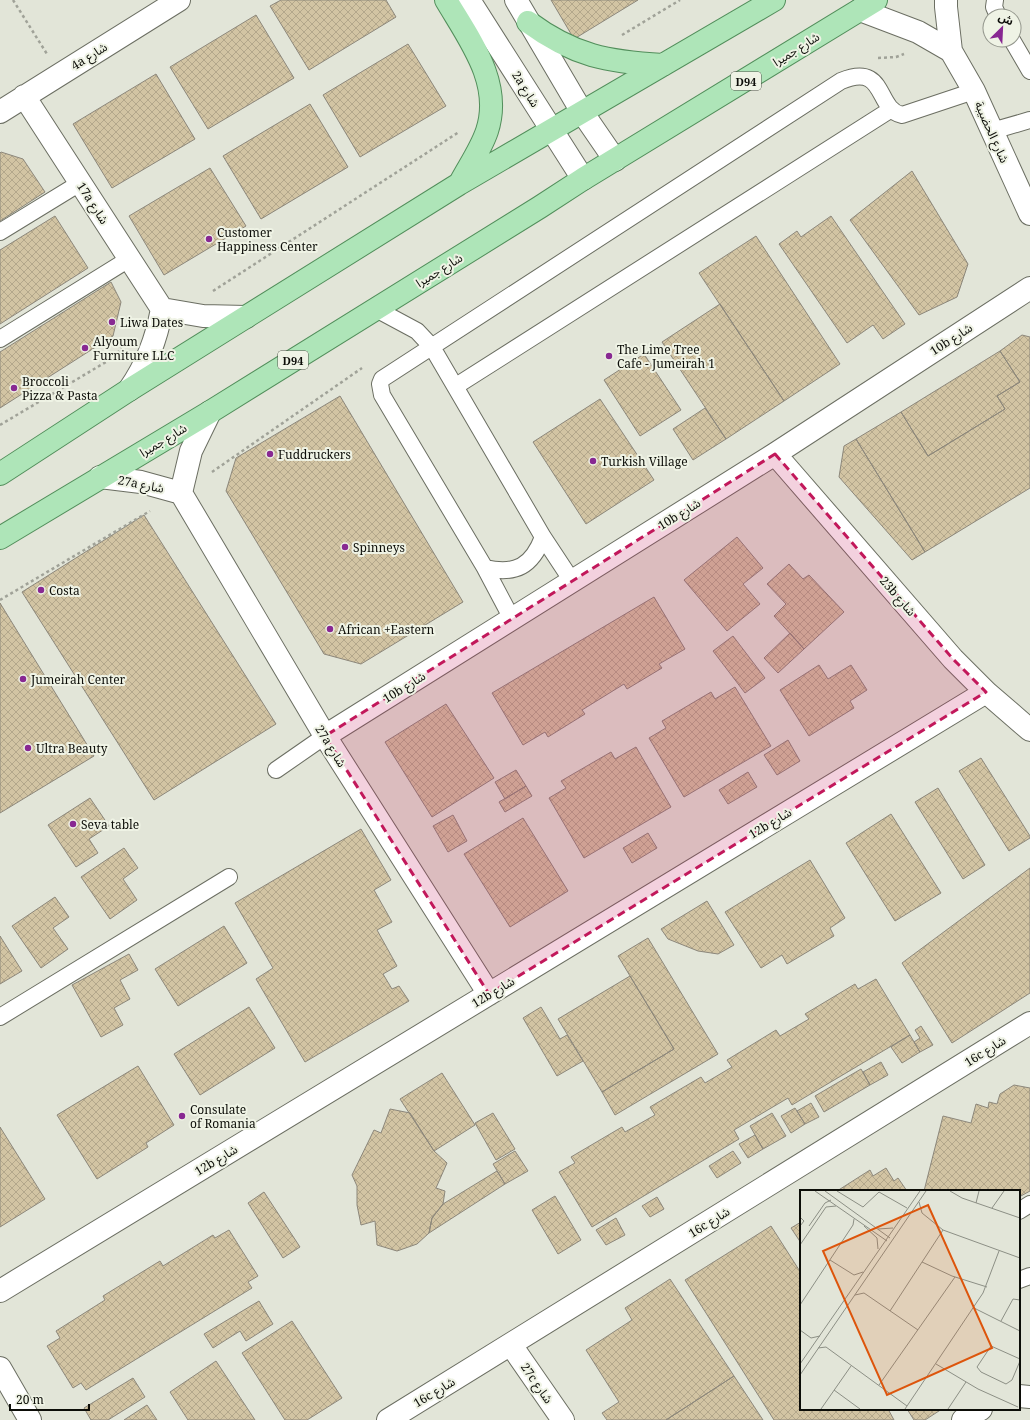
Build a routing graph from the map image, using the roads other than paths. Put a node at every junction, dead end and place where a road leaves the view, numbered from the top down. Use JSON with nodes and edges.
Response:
{"nodes":[{"id":1,"x":178,"y":0,"type":"edge"},
{"id":2,"x":446,"y":0,"type":"edge"},
{"id":3,"x":469,"y":0,"type":"edge"},
{"id":4,"x":516,"y":0,"type":"edge"},
{"id":5,"x":774,"y":0,"type":"edge"},
{"id":6,"x":946,"y":0,"type":"edge"},
{"id":7,"x":868,"y":5,"type":"edge"},
{"id":8,"x":528,"y":22,"type":"junction"},
{"id":9,"x":1017,"y":48,"type":"edge"},
{"id":10,"x":951,"y":51,"type":"junction"},
{"id":11,"x":663,"y":65,"type":"junction"},
{"id":12,"x":1030,"y":71,"type":"edge"},
{"id":13,"x":974,"y":91,"type":"junction"},
{"id":14,"x":24,"y":96,"type":"junction"},
{"id":15,"x":890,"y":110,"type":"junction"},
{"id":16,"x":0,"y":112,"type":"edge"},
{"id":17,"x":582,"y":112,"type":"junction"},
{"id":18,"x":1030,"y":120,"type":"edge"},
{"id":19,"x":552,"y":130,"type":"junction"},
{"id":20,"x":992,"y":132,"type":"junction"},
{"id":21,"x":615,"y":160,"type":"junction"},
{"id":22,"x":583,"y":179,"type":"junction"},
{"id":23,"x":80,"y":183,"type":"junction"},
{"id":24,"x":459,"y":184,"type":"junction"},
{"id":25,"x":1030,"y":214,"type":"edge"},
{"id":26,"x":0,"y":232,"type":"edge"},
{"id":27,"x":129,"y":259,"type":"junction"},
{"id":28,"x":1030,"y":288,"type":"edge"},
{"id":29,"x":162,"y":309,"type":"junction"},
{"id":30,"x":376,"y":309,"type":"junction"},
{"id":31,"x":246,"y":317,"type":"junction"},
{"id":32,"x":0,"y":339,"type":"edge"},
{"id":33,"x":432,"y":346,"type":"junction"},
{"id":34,"x":456,"y":386,"type":"junction"},
{"id":35,"x":129,"y":390,"type":"junction"},
{"id":36,"x":210,"y":412,"type":"junction"},
{"id":37,"x":775,"y":454,"type":"junction"},
{"id":38,"x":0,"y":474,"type":"edge"},
{"id":39,"x":100,"y":477,"type":"junction"},
{"id":40,"x":181,"y":493,"type":"junction"},
{"id":41,"x":543,"y":537,"type":"junction"},
{"id":42,"x":0,"y":538,"type":"edge"},
{"id":43,"x":485,"y":568,"type":"junction"},
{"id":44,"x":572,"y":581,"type":"junction"},
{"id":45,"x":512,"y":619,"type":"junction"},
{"id":46,"x":986,"y":692,"type":"junction"},
{"id":47,"x":1030,"y":730,"type":"edge"},
{"id":48,"x":325,"y":736,"type":"junction"},
{"id":49,"x":276,"y":770,"type":"dead end"},
{"id":50,"x":229,"y":877,"type":"dead end"},
{"id":51,"x":490,"y":994,"type":"junction"},
{"id":52,"x":0,"y":1017,"type":"edge"},
{"id":53,"x":1030,"y":1023,"type":"edge"},
{"id":54,"x":1030,"y":1204,"type":"edge"},
{"id":55,"x":1020,"y":1210,"type":"edge"},
{"id":56,"x":1030,"y":1276,"type":"edge"},
{"id":57,"x":1020,"y":1280,"type":"edge"},
{"id":58,"x":0,"y":1291,"type":"edge"},
{"id":59,"x":511,"y":1345,"type":"junction"},
{"id":60,"x":0,"y":1368,"type":"edge"},
{"id":61,"x":1020,"y":1396,"type":"edge"},
{"id":62,"x":1030,"y":1397,"type":"edge"},
{"id":63,"x":979,"y":1410,"type":"edge"},
{"id":64,"x":30,"y":1420,"type":"edge"},
{"id":65,"x":388,"y":1420,"type":"edge"},
{"id":66,"x":564,"y":1420,"type":"edge"},
{"id":67,"x":963,"y":1420,"type":"edge"}],
"edges":[{"from":1,"to":14,"type":"street","name":"4a شارع"},
{"from":2,"to":24,"type":"main road"},
{"from":3,"to":19,"type":"street","name":"2a شارع"},
{"from":4,"to":8,"type":"street"},
{"from":5,"to":11,"type":"main road"},
{"from":6,"to":10,"type":"street","name":"شارع الحضيبة"},
{"from":7,"to":10,"type":"street"},
{"from":7,"to":21,"type":"main road","name":"شارع جميرا","number":"D94"},
{"from":8,"to":11,"type":"main road"},
{"from":8,"to":17,"type":"street"},
{"from":9,"to":12,"type":"lane"},
{"from":10,"to":13,"type":"street","name":"شارع الحضيبة"},
{"from":11,"to":17,"type":"main road"},
{"from":13,"to":15,"type":"lane"},
{"from":13,"to":20,"type":"street","name":"شارع الحضيبة"},
{"from":14,"to":16,"type":"street","name":"4a شارع"},
{"from":14,"to":23,"type":"street","name":"17a شارع"},
{"from":15,"to":33,"type":"lane"},
{"from":15,"to":34,"type":"lane"},
{"from":17,"to":19,"type":"main road"},
{"from":17,"to":21,"type":"street"},
{"from":18,"to":20,"type":"lane"},
{"from":19,"to":22,"type":"street","name":"2a شارع"},
{"from":19,"to":24,"type":"main road"},
{"from":20,"to":25,"type":"street","name":"شارع الحضيبة"},
{"from":21,"to":22,"type":"main road","name":"شارع جميرا","number":"D94"},
{"from":22,"to":30,"type":"main road","name":"شارع جميرا","number":"D94"},
{"from":23,"to":26,"type":"lane"},
{"from":23,"to":27,"type":"street","name":"17a شارع"},
{"from":24,"to":31,"type":"main road"},
{"from":27,"to":29,"type":"street","name":"17a شارع"},
{"from":27,"to":32,"type":"lane"},
{"from":28,"to":37,"type":"street","name":"10b شارع"},
{"from":29,"to":31,"type":"street"},
{"from":29,"to":35,"type":"street"},
{"from":30,"to":33,"type":"lane"},
{"from":30,"to":36,"type":"main road","name":"شارع جميرا","number":"D94"},
{"from":31,"to":35,"type":"main road"},
{"from":33,"to":34,"type":"lane"},
{"from":33,"to":43,"type":"lane"},
{"from":34,"to":41,"type":"lane"},
{"from":35,"to":38,"type":"main road"},
{"from":36,"to":39,"type":"main road","name":"شارع جميرا","number":"D94"},
{"from":36,"to":40,"type":"street","name":"27a شارع"},
{"from":37,"to":44,"type":"street","name":"10b شارع"},
{"from":37,"to":46,"type":"street","name":"23b شارع"},
{"from":39,"to":40,"type":"street","name":"27a شارع"},
{"from":39,"to":42,"type":"main road","name":"شارع جميرا","number":"D94"},
{"from":40,"to":48,"type":"street","name":"27a شارع"},
{"from":41,"to":43,"type":"lane"},
{"from":41,"to":44,"type":"lane"},
{"from":43,"to":45,"type":"lane"},
{"from":44,"to":45,"type":"street","name":"10b شارع"},
{"from":45,"to":48,"type":"street","name":"10b شارع"},
{"from":46,"to":47,"type":"street","name":"23b شارع"},
{"from":46,"to":51,"type":"street","name":"12b شارع"},
{"from":48,"to":49,"type":"lane"},
{"from":48,"to":51,"type":"street","name":"27a شارع"},
{"from":50,"to":52,"type":"lane"},
{"from":51,"to":58,"type":"street","name":"12b شارع"},
{"from":53,"to":59,"type":"street","name":"16c شارع"},
{"from":54,"to":55,"type":"lane"},
{"from":56,"to":57,"type":"lane"},
{"from":59,"to":65,"type":"street","name":"16c شارع"},
{"from":59,"to":66,"type":"street","name":"27c شارع"},
{"from":60,"to":64,"type":"street"},
{"from":61,"to":62,"type":"street"},
{"from":63,"to":67,"type":"street"}]}
